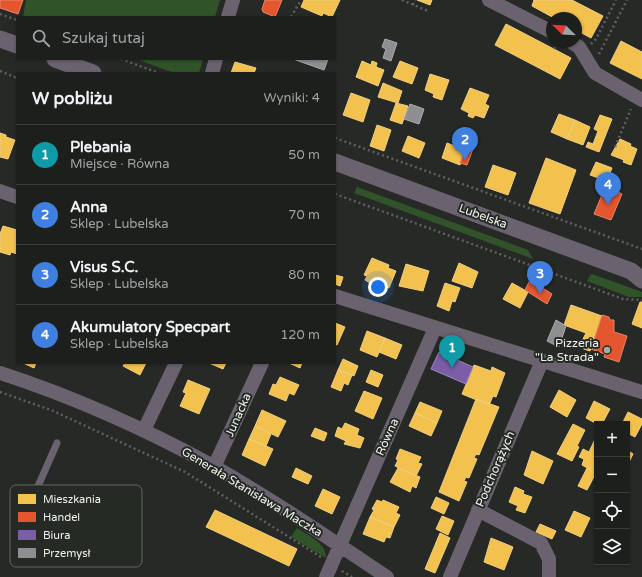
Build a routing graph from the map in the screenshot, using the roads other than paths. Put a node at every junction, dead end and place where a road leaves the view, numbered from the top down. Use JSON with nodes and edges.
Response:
{"nodes":[{"id":1,"x":233,"y":0,"type":"edge"},
{"id":2,"x":489,"y":0,"type":"edge"},
{"id":3,"x":228,"y":16,"type":"edge"},
{"id":4,"x":546,"y":29,"type":"edge"},
{"id":5,"x":0,"y":39,"type":"edge"},
{"id":6,"x":16,"y":45,"type":"edge"},
{"id":7,"x":580,"y":48,"type":"edge"},
{"id":8,"x":58,"y":60,"type":"edge"},
{"id":9,"x":216,"y":60,"type":"edge"},
{"id":10,"x":90,"y":72,"type":"edge"},
{"id":11,"x":212,"y":72,"type":"edge"},
{"id":12,"x":639,"y":98,"type":"edge"},
{"id":13,"x":336,"y":162,"type":"edge"},
{"id":14,"x":0,"y":191,"type":"edge"},
{"id":15,"x":16,"y":197,"type":"edge"},
{"id":16,"x":638,"y":273,"type":"edge"},
{"id":17,"x":336,"y":296,"type":"edge"},
{"id":18,"x":435,"y":328,"type":"junction"},
{"id":19,"x":542,"y":361,"type":"junction"},
{"id":20,"x":176,"y":364,"type":"edge"},
{"id":21,"x":262,"y":364,"type":"edge"},
{"id":22,"x":0,"y":373,"type":"edge"},
{"id":23,"x":642,"y":392,"type":"edge"},
{"id":24,"x":144,"y":430,"type":"junction"},
{"id":25,"x":57,"y":443,"type":"dead end"},
{"id":26,"x":214,"y":467,"type":"junction"},
{"id":27,"x":38,"y":485,"type":"edge"},
{"id":28,"x":478,"y":510,"type":"junction"},
{"id":29,"x":340,"y":545,"type":"junction"},
{"id":30,"x":326,"y":577,"type":"edge"},
{"id":31,"x":387,"y":577,"type":"edge"},
{"id":32,"x":450,"y":577,"type":"edge"},
{"id":33,"x":549,"y":577,"type":"edge"}],
"edges":[{"from":1,"to":3,"type":"street"},
{"from":2,"to":4,"type":"street"},
{"from":5,"to":6,"type":"street"},
{"from":7,"to":12,"type":"street"},
{"from":8,"to":10,"type":"street"},
{"from":9,"to":11,"type":"street"},
{"from":13,"to":16,"type":"street","name":"Lubelska"},
{"from":14,"to":15,"type":"street"},
{"from":17,"to":18,"type":"street"},
{"from":18,"to":19,"type":"street"},
{"from":18,"to":29,"type":"street","name":"Równa"},
{"from":19,"to":23,"type":"street"},
{"from":19,"to":28,"type":"street","name":"Podchorążych"},
{"from":20,"to":24,"type":"street"},
{"from":21,"to":26,"type":"street","name":"Junacka"},
{"from":22,"to":24,"type":"street","name":"Generała Stanisława Maczka"},
{"from":24,"to":26,"type":"street","name":"Generała Stanisława Maczka"},
{"from":25,"to":27,"type":"lane"},
{"from":26,"to":29,"type":"street","name":"Generała Stanisława Maczka"},
{"from":28,"to":32,"type":"street","name":"Podchorążych"},
{"from":28,"to":33,"type":"street"},
{"from":29,"to":30,"type":"street","name":"Równa"},
{"from":29,"to":31,"type":"street","name":"Generała Stanisława Maczka"}]}
